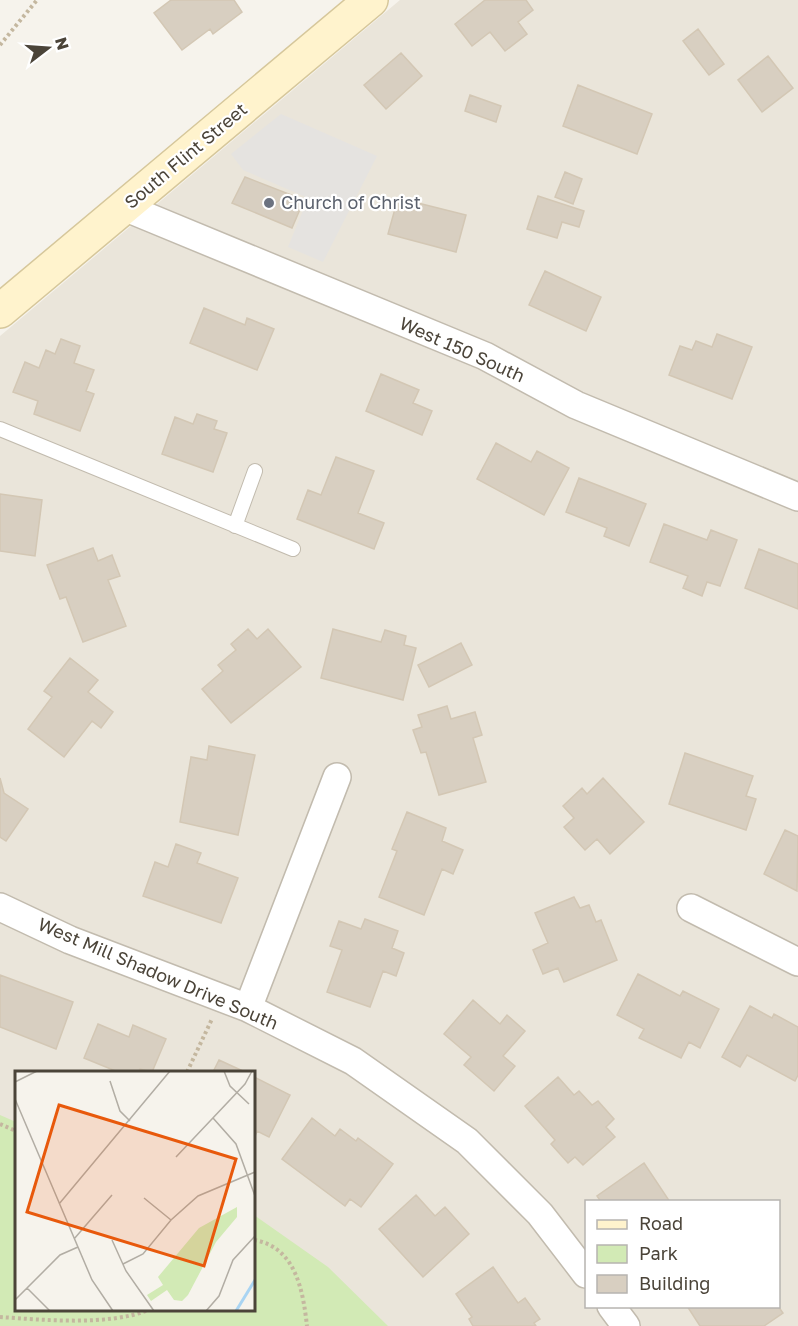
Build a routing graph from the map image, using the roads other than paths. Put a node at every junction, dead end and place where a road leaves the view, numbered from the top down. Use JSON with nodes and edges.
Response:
{"nodes":[{"id":1,"x":371,"y":0,"type":"edge"},
{"id":2,"x":124,"y":207,"type":"junction"},
{"id":3,"x":0,"y":311,"type":"edge"},
{"id":4,"x":0,"y":429,"type":"edge"},
{"id":5,"x":255,"y":471,"type":"dead end"},
{"id":6,"x":798,"y":497,"type":"edge"},
{"id":7,"x":235,"y":526,"type":"junction"},
{"id":8,"x":293,"y":549,"type":"dead end"},
{"id":9,"x":337,"y":777,"type":"dead end"},
{"id":10,"x":0,"y":907,"type":"edge"},
{"id":11,"x":691,"y":909,"type":"dead end"},
{"id":12,"x":798,"y":962,"type":"edge"},
{"id":13,"x":248,"y":1008,"type":"junction"},
{"id":14,"x":585,"y":1273,"type":"edge"},
{"id":15,"x":612,"y":1308,"type":"edge"},
{"id":16,"x":626,"y":1326,"type":"edge"}],
"edges":[{"from":1,"to":2,"type":"main road","name":"South Flint Street"},
{"from":2,"to":3,"type":"main road","name":"South Flint Street"},
{"from":2,"to":6,"type":"street","name":"West 150 South"},
{"from":4,"to":7,"type":"lane"},
{"from":5,"to":7,"type":"lane"},
{"from":7,"to":8,"type":"lane"},
{"from":9,"to":13,"type":"street"},
{"from":10,"to":13,"type":"street","name":"West Mill Shadow Drive South"},
{"from":11,"to":12,"type":"street"},
{"from":13,"to":14,"type":"street","name":"West Mill Shadow Drive South"},
{"from":15,"to":16,"type":"street"}]}
